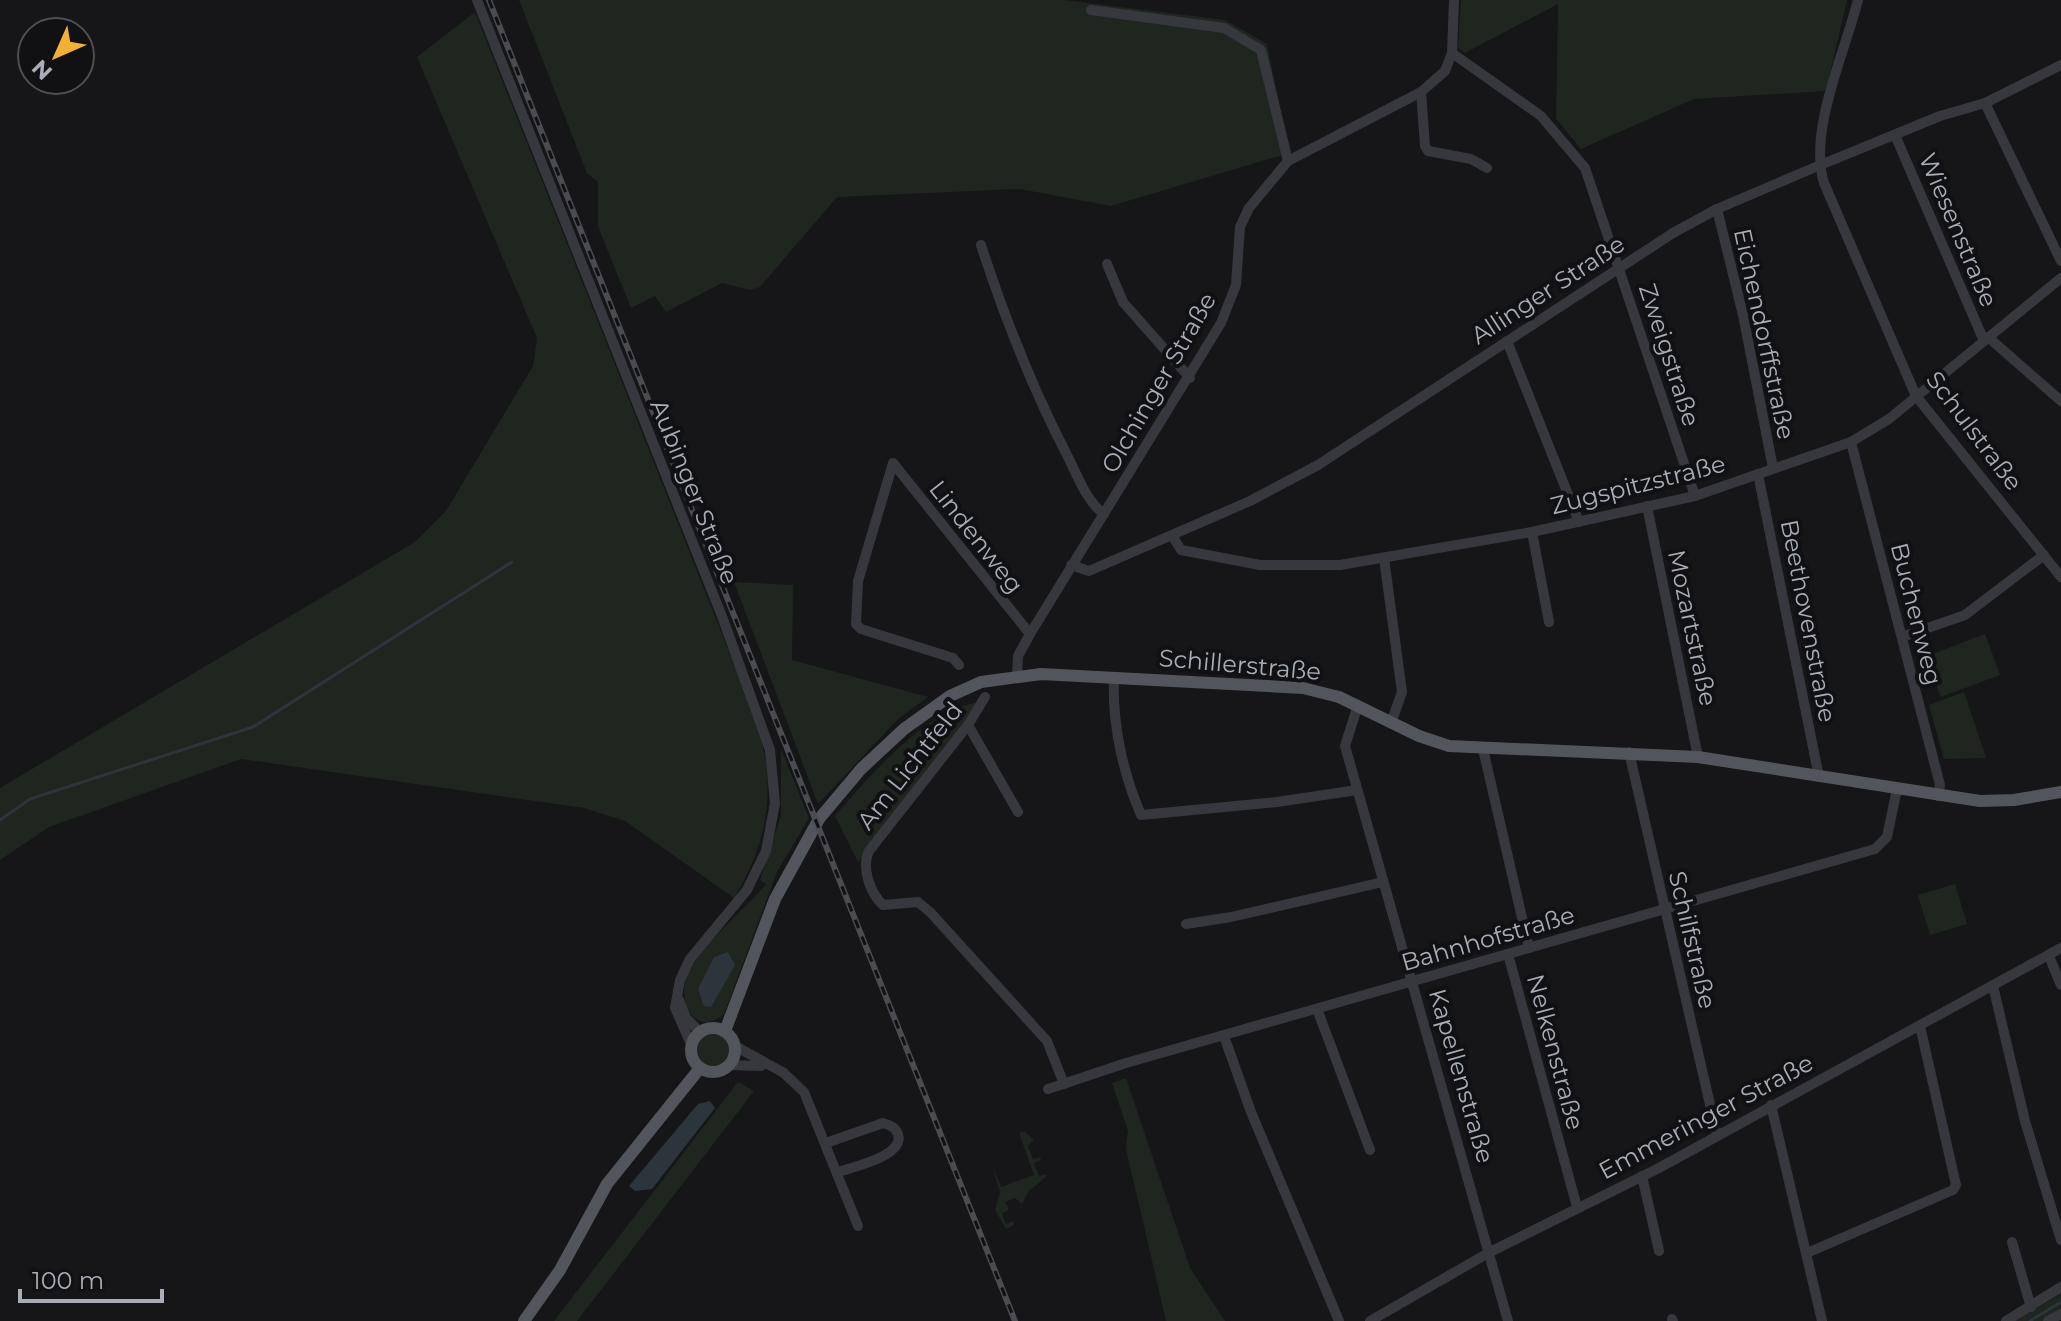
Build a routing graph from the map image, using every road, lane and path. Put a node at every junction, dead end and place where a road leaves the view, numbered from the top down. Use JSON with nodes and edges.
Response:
{"nodes":[{"id":1,"x":477,"y":0,"type":"edge"},
{"id":2,"x":1454,"y":0,"type":"edge"},
{"id":3,"x":1858,"y":0,"type":"edge"},
{"id":4,"x":1091,"y":10,"type":"dead end"},
{"id":5,"x":1452,"y":53,"type":"junction"},
{"id":6,"x":2061,"y":65,"type":"edge"},
{"id":7,"x":1421,"y":92,"type":"junction"},
{"id":8,"x":1985,"y":103,"type":"junction"},
{"id":9,"x":1895,"y":135,"type":"junction"},
{"id":10,"x":1288,"y":161,"type":"junction"},
{"id":11,"x":1818,"y":166,"type":"junction"},
{"id":12,"x":1487,"y":168,"type":"dead end"},
{"id":13,"x":1717,"y":209,"type":"junction"},
{"id":14,"x":981,"y":245,"type":"dead end"},
{"id":15,"x":2061,"y":261,"type":"edge"},
{"id":16,"x":1107,"y":264,"type":"dead end"},
{"id":17,"x":1620,"y":268,"type":"junction"},
{"id":18,"x":2061,"y":278,"type":"edge"},
{"id":19,"x":1986,"y":339,"type":"junction"},
{"id":20,"x":1507,"y":341,"type":"junction"},
{"id":21,"x":1190,"y":378,"type":"junction"},
{"id":22,"x":1916,"y":396,"type":"junction"},
{"id":23,"x":2061,"y":401,"type":"edge"},
{"id":24,"x":1851,"y":442,"type":"junction"},
{"id":25,"x":1773,"y":468,"type":"junction"},
{"id":26,"x":1758,"y":474,"type":"junction"},
{"id":27,"x":1695,"y":496,"type":"junction"},
{"id":28,"x":1647,"y":506,"type":"junction"},
{"id":29,"x":1104,"y":514,"type":"junction"},
{"id":30,"x":1579,"y":522,"type":"junction"},
{"id":31,"x":1532,"y":532,"type":"junction"},
{"id":32,"x":1173,"y":537,"type":"junction"},
{"id":33,"x":2044,"y":555,"type":"junction"},
{"id":34,"x":1384,"y":558,"type":"junction"},
{"id":35,"x":1071,"y":565,"type":"junction"},
{"id":36,"x":2061,"y":577,"type":"edge"},
{"id":37,"x":1549,"y":622,"type":"dead end"},
{"id":38,"x":1030,"y":634,"type":"junction"},
{"id":39,"x":1902,"y":637,"type":"junction"},
{"id":40,"x":959,"y":665,"type":"dead end"},
{"id":41,"x":1017,"y":675,"type":"junction"},
{"id":42,"x":1114,"y":678,"type":"junction"},
{"id":43,"x":985,"y":697,"type":"dead end"},
{"id":44,"x":1358,"y":705,"type":"junction"},
{"id":45,"x":1391,"y":723,"type":"junction"},
{"id":46,"x":968,"y":725,"type":"junction"},
{"id":47,"x":1483,"y":749,"type":"junction"},
{"id":48,"x":1629,"y":752,"type":"junction"},
{"id":49,"x":1698,"y":757,"type":"junction"},
{"id":50,"x":1819,"y":777,"type":"junction"},
{"id":51,"x":1897,"y":789,"type":"junction"},
{"id":52,"x":1357,"y":790,"type":"junction"},
{"id":53,"x":2061,"y":792,"type":"edge"},
{"id":54,"x":1938,"y":796,"type":"junction"},
{"id":55,"x":1018,"y":812,"type":"dead end"},
{"id":56,"x":1383,"y":882,"type":"junction"},
{"id":57,"x":1664,"y":908,"type":"junction"},
{"id":58,"x":1186,"y":924,"type":"dead end"},
{"id":59,"x":1529,"y":948,"type":"junction"},
{"id":60,"x":2061,"y":948,"type":"edge"},
{"id":61,"x":1508,"y":954,"type":"junction"},
{"id":62,"x":2049,"y":956,"type":"junction"},
{"id":63,"x":1414,"y":982,"type":"junction"},
{"id":64,"x":2061,"y":985,"type":"edge"},
{"id":65,"x":1993,"y":986,"type":"junction"},
{"id":66,"x":677,"y":990,"type":"junction"},
{"id":67,"x":1317,"y":1009,"type":"junction"},
{"id":68,"x":1920,"y":1026,"type":"junction"},
{"id":69,"x":725,"y":1031,"type":"junction"},
{"id":70,"x":700,"y":1032,"type":"junction"},
{"id":71,"x":1224,"y":1036,"type":"junction"},
{"id":72,"x":691,"y":1044,"type":"junction"},
{"id":73,"x":735,"y":1046,"type":"junction"},
{"id":74,"x":730,"y":1065,"type":"junction"},
{"id":75,"x":767,"y":1067,"type":"junction"},
{"id":76,"x":700,"y":1068,"type":"junction"},
{"id":77,"x":1064,"y":1084,"type":"junction"},
{"id":78,"x":1048,"y":1089,"type":"dead end"},
{"id":79,"x":1771,"y":1105,"type":"junction"},
{"id":80,"x":1717,"y":1135,"type":"junction"},
{"id":81,"x":826,"y":1143,"type":"junction"},
{"id":82,"x":1370,"y":1150,"type":"dead end"},
{"id":83,"x":838,"y":1172,"type":"junction"},
{"id":84,"x":1642,"y":1176,"type":"junction"},
{"id":85,"x":1577,"y":1207,"type":"junction"},
{"id":86,"x":858,"y":1226,"type":"dead end"},
{"id":87,"x":2061,"y":1240,"type":"edge"},
{"id":88,"x":2012,"y":1242,"type":"dead end"},
{"id":89,"x":1659,"y":1251,"type":"dead end"},
{"id":90,"x":1490,"y":1252,"type":"junction"},
{"id":91,"x":1807,"y":1253,"type":"junction"},
{"id":92,"x":2061,"y":1287,"type":"edge"},
{"id":93,"x":2031,"y":1307,"type":"junction"},
{"id":94,"x":2061,"y":1314,"type":"edge"},
{"id":95,"x":524,"y":1321,"type":"edge"},
{"id":96,"x":1339,"y":1321,"type":"edge"},
{"id":97,"x":1370,"y":1321,"type":"edge"},
{"id":98,"x":1508,"y":1321,"type":"edge"},
{"id":99,"x":1822,"y":1321,"type":"edge"},
{"id":100,"x":2006,"y":1321,"type":"edge"},
{"id":101,"x":2048,"y":1321,"type":"edge"}],
"edges":[{"from":1,"to":66,"type":"street","name":"Aubinger Straße"},
{"from":2,"to":5,"type":"street"},
{"from":3,"to":11,"type":"street"},
{"from":4,"to":10,"type":"street"},
{"from":5,"to":7,"type":"street","name":"Olchinger Straße"},
{"from":5,"to":17,"type":"street","name":"Zweigstraße"},
{"from":6,"to":8,"type":"street","name":"Allinger Straße"},
{"from":7,"to":10,"type":"street","name":"Olchinger Straße"},
{"from":7,"to":12,"type":"street"},
{"from":8,"to":9,"type":"street","name":"Allinger Straße"},
{"from":8,"to":15,"type":"street"},
{"from":9,"to":11,"type":"street","name":"Allinger Straße"},
{"from":9,"to":19,"type":"street","name":"Wiesenstraße"},
{"from":10,"to":21,"type":"street","name":"Olchinger Straße"},
{"from":11,"to":13,"type":"street","name":"Allinger Straße"},
{"from":11,"to":22,"type":"street","name":"Schulstraße"},
{"from":13,"to":17,"type":"street","name":"Allinger Straße"},
{"from":13,"to":25,"type":"street","name":"Eichendorffstraße"},
{"from":14,"to":29,"type":"street"},
{"from":16,"to":21,"type":"street"},
{"from":17,"to":20,"type":"street","name":"Allinger Straße"},
{"from":17,"to":27,"type":"street","name":"Zweigstraße"},
{"from":18,"to":19,"type":"street","name":"Zugspitzstraße"},
{"from":19,"to":22,"type":"street","name":"Zugspitzstraße"},
{"from":19,"to":23,"type":"street","name":"Wiesenstraße"},
{"from":20,"to":30,"type":"street"},
{"from":20,"to":32,"type":"street","name":"Allinger Straße"},
{"from":21,"to":29,"type":"street","name":"Olchinger Straße"},
{"from":22,"to":24,"type":"street","name":"Zugspitzstraße"},
{"from":22,"to":33,"type":"street","name":"Schulstraße"},
{"from":24,"to":25,"type":"street","name":"Zugspitzstraße"},
{"from":24,"to":39,"type":"street","name":"Buchenweg"},
{"from":25,"to":26,"type":"street","name":"Zugspitzstraße"},
{"from":26,"to":27,"type":"street","name":"Zugspitzstraße"},
{"from":26,"to":50,"type":"street","name":"Beethovenstraße"},
{"from":27,"to":28,"type":"street","name":"Zugspitzstraße"},
{"from":28,"to":30,"type":"street","name":"Zugspitzstraße"},
{"from":28,"to":49,"type":"street","name":"Mozartstraße"},
{"from":29,"to":35,"type":"street","name":"Olchinger Straße"},
{"from":30,"to":31,"type":"street","name":"Zugspitzstraße"},
{"from":31,"to":34,"type":"street","name":"Zugspitzstraße"},
{"from":31,"to":37,"type":"street"},
{"from":32,"to":34,"type":"street","name":"Zugspitzstraße"},
{"from":32,"to":35,"type":"street","name":"Allinger Straße"},
{"from":33,"to":36,"type":"street","name":"Schulstraße"},
{"from":33,"to":39,"type":"street"},
{"from":34,"to":45,"type":"street"},
{"from":35,"to":38,"type":"street","name":"Olchinger Straße"},
{"from":38,"to":40,"type":"street","name":"Lindenweg"},
{"from":38,"to":41,"type":"street","name":"Olchinger Straße"},
{"from":39,"to":54,"type":"street","name":"Buchenweg"},
{"from":41,"to":42,"type":"main road","name":"Schillerstraße"},
{"from":41,"to":69,"type":"main road","name":"Schillerstraße"},
{"from":42,"to":44,"type":"main road","name":"Schillerstraße"},
{"from":42,"to":52,"type":"street"},
{"from":43,"to":46,"type":"street","name":"Am Lichtfeld"},
{"from":44,"to":45,"type":"main road","name":"Schillerstraße"},
{"from":44,"to":52,"type":"street","name":"Kapellenstraße"},
{"from":45,"to":47,"type":"main road","name":"Schillerstraße"},
{"from":46,"to":55,"type":"street"},
{"from":46,"to":77,"type":"street","name":"Am Lichtfeld"},
{"from":47,"to":48,"type":"main road","name":"Schillerstraße"},
{"from":47,"to":59,"type":"street"},
{"from":48,"to":49,"type":"main road","name":"Schillerstraße"},
{"from":48,"to":57,"type":"street","name":"Schilfstraße"},
{"from":49,"to":50,"type":"main road","name":"Schillerstraße"},
{"from":50,"to":51,"type":"main road","name":"Schillerstraße"},
{"from":51,"to":54,"type":"main road","name":"Schillerstraße"},
{"from":51,"to":57,"type":"street","name":"Bahnhofstraße"},
{"from":52,"to":56,"type":"street","name":"Kapellenstraße"},
{"from":53,"to":54,"type":"main road","name":"Schillerstraße"},
{"from":56,"to":58,"type":"street"},
{"from":56,"to":63,"type":"street","name":"Kapellenstraße"},
{"from":57,"to":59,"type":"street","name":"Bahnhofstraße"},
{"from":57,"to":80,"type":"street","name":"Schilfstraße"},
{"from":59,"to":61,"type":"street","name":"Bahnhofstraße"},
{"from":60,"to":62,"type":"street","name":"Emmeringer Straße"},
{"from":61,"to":63,"type":"street","name":"Bahnhofstraße"},
{"from":61,"to":85,"type":"street","name":"Nelkenstraße"},
{"from":62,"to":64,"type":"street"},
{"from":62,"to":65,"type":"street","name":"Emmeringer Straße"},
{"from":63,"to":67,"type":"street","name":"Bahnhofstraße"},
{"from":63,"to":90,"type":"street","name":"Kapellenstraße"},
{"from":65,"to":68,"type":"street","name":"Emmeringer Straße"},
{"from":65,"to":87,"type":"street"},
{"from":66,"to":70,"type":"street"},
{"from":66,"to":72,"type":"street"},
{"from":67,"to":71,"type":"street","name":"Bahnhofstraße"},
{"from":67,"to":82,"type":"street"},
{"from":68,"to":79,"type":"street","name":"Emmeringer Straße"},
{"from":68,"to":91,"type":"street"},
{"from":69,"to":70,"type":"main road"},
{"from":69,"to":73,"type":"main road"},
{"from":70,"to":72,"type":"main road"},
{"from":71,"to":77,"type":"street","name":"Bahnhofstraße"},
{"from":71,"to":96,"type":"street"},
{"from":72,"to":76,"type":"main road"},
{"from":73,"to":74,"type":"main road"},
{"from":73,"to":75,"type":"street"},
{"from":74,"to":75,"type":"street"},
{"from":74,"to":76,"type":"main road"},
{"from":75,"to":81,"type":"street"},
{"from":76,"to":95,"type":"main road"},
{"from":77,"to":78,"type":"street","name":"Bahnhofstraße"},
{"from":79,"to":80,"type":"street","name":"Emmeringer Straße"},
{"from":79,"to":91,"type":"street"},
{"from":80,"to":84,"type":"street","name":"Emmeringer Straße"},
{"from":81,"to":83,"type":"street"},
{"from":81,"to":83,"type":"street"},
{"from":83,"to":86,"type":"street"},
{"from":84,"to":85,"type":"street","name":"Emmeringer Straße"},
{"from":84,"to":89,"type":"street"},
{"from":85,"to":90,"type":"street","name":"Emmeringer Straße"},
{"from":88,"to":93,"type":"street"},
{"from":90,"to":97,"type":"street","name":"Emmeringer Straße"},
{"from":90,"to":98,"type":"street","name":"Kapellenstraße"},
{"from":91,"to":99,"type":"street"},
{"from":92,"to":93,"type":"street"},
{"from":93,"to":100,"type":"street"},
{"from":94,"to":101,"type":"street"}]}
